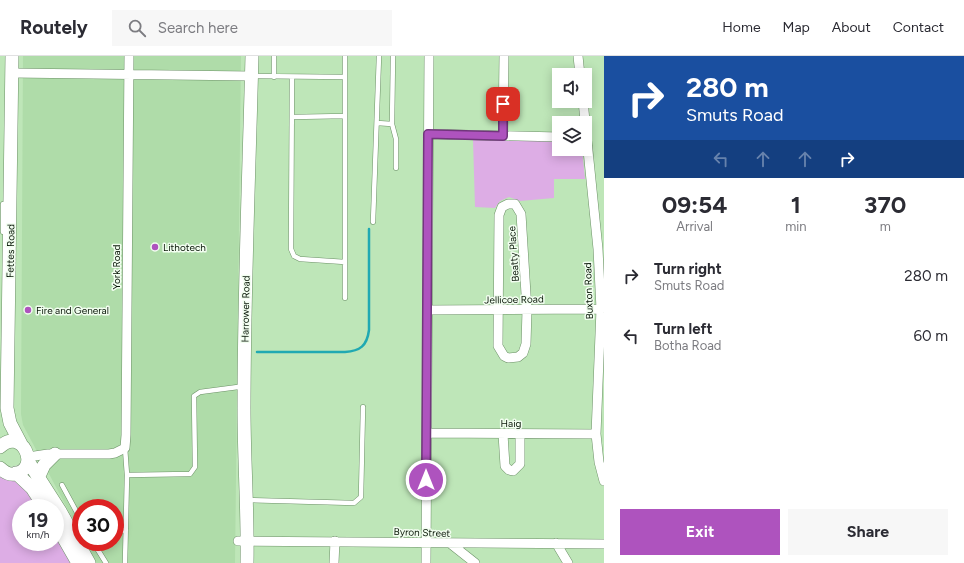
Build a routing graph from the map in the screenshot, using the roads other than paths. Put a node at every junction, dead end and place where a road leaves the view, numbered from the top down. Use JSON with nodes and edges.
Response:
{"nodes":[{"id":1,"x":6,"y":56,"type":"edge"},
{"id":2,"x":12,"y":56,"type":"edge"},
{"id":3,"x":129,"y":56,"type":"edge"},
{"id":4,"x":244,"y":56,"type":"edge"},
{"id":5,"x":252,"y":56,"type":"edge"},
{"id":6,"x":274,"y":56,"type":"edge"},
{"id":7,"x":344,"y":56,"type":"edge"},
{"id":8,"x":379,"y":56,"type":"edge"},
{"id":9,"x":393,"y":56,"type":"edge"},
{"id":10,"x":429,"y":56,"type":"edge"},
{"id":11,"x":504,"y":56,"type":"edge"},
{"id":12,"x":578,"y":56,"type":"edge"},
{"id":13,"x":579,"y":68,"type":"edge"},
{"id":14,"x":12,"y":73,"type":"junction"},
{"id":15,"x":129,"y":74,"type":"junction"},
{"id":16,"x":248,"y":76,"type":"junction"},
{"id":17,"x":274,"y":77,"type":"junction"},
{"id":18,"x":292,"y":77,"type":"junction"},
{"id":19,"x":344,"y":77,"type":"junction"},
{"id":20,"x":6,"y":92,"type":"dead end"},
{"id":21,"x":292,"y":116,"type":"junction"},
{"id":22,"x":345,"y":116,"type":"junction"},
{"id":23,"x":377,"y":123,"type":"junction"},
{"id":24,"x":392,"y":124,"type":"junction"},
{"id":25,"x":428,"y":134,"type":"junction"},
{"id":26,"x":503,"y":136,"type":"junction"},
{"id":27,"x":552,"y":138,"type":"edge"},
{"id":28,"x":588,"y":156,"type":"edge"},
{"id":29,"x":396,"y":168,"type":"dead end"},
{"id":30,"x":4,"y":198,"type":"dead end"},
{"id":31,"x":373,"y":222,"type":"dead end"},
{"id":32,"x":3,"y":235,"type":"dead end"},
{"id":33,"x":345,"y":262,"type":"junction"},
{"id":34,"x":345,"y":298,"type":"dead end"},
{"id":35,"x":601,"y":309,"type":"junction"},
{"id":36,"x":427,"y":310,"type":"junction"},
{"id":37,"x":527,"y":310,"type":"junction"},
{"id":38,"x":498,"y":311,"type":"junction"},
{"id":39,"x":2,"y":338,"type":"dead end"},
{"id":40,"x":602,"y":357,"type":"edge"},
{"id":41,"x":238,"y":387,"type":"junction"},
{"id":42,"x":363,"y":407,"type":"dead end"},
{"id":43,"x":426,"y":433,"type":"junction"},
{"id":44,"x":503,"y":434,"type":"junction"},
{"id":45,"x":520,"y":434,"type":"junction"},
{"id":46,"x":596,"y":434,"type":"junction"},
{"id":47,"x":14,"y":448,"type":"edge"},
{"id":48,"x":124,"y":448,"type":"junction"},
{"id":49,"x":52,"y":454,"type":"junction"},
{"id":50,"x":0,"y":468,"type":"edge"},
{"id":51,"x":16,"y":474,"type":"junction"},
{"id":52,"x":127,"y":475,"type":"junction"},
{"id":53,"x":38,"y":476,"type":"junction"},
{"id":54,"x":604,"y":481,"type":"edge"},
{"id":55,"x":62,"y":485,"type":"dead end"},
{"id":56,"x":39,"y":499,"type":"edge"},
{"id":57,"x":247,"y":500,"type":"junction"},
{"id":58,"x":72,"y":503,"type":"edge"},
{"id":59,"x":126,"y":530,"type":"joint"},
{"id":60,"x":64,"y":539,"type":"edge"},
{"id":61,"x":243,"y":541,"type":"junction"},
{"id":62,"x":334,"y":541,"type":"junction"},
{"id":63,"x":426,"y":542,"type":"junction"},
{"id":64,"x":556,"y":543,"type":"junction"},
{"id":65,"x":451,"y":544,"type":"junction"},
{"id":66,"x":604,"y":544,"type":"edge"},
{"id":67,"x":99,"y":551,"type":"edge"},
{"id":68,"x":78,"y":563,"type":"edge"},
{"id":69,"x":89,"y":563,"type":"edge"},
{"id":70,"x":106,"y":563,"type":"edge"},
{"id":71,"x":125,"y":563,"type":"edge"},
{"id":72,"x":238,"y":563,"type":"edge"},
{"id":73,"x":247,"y":563,"type":"edge"},
{"id":74,"x":334,"y":563,"type":"edge"},
{"id":75,"x":426,"y":563,"type":"edge"},
{"id":76,"x":475,"y":563,"type":"edge"},
{"id":77,"x":568,"y":563,"type":"edge"}],
"edges":[{"from":1,"to":20,"type":"lane"},
{"from":2,"to":14,"type":"main road","name":"Fettes Road"},
{"from":3,"to":15,"type":"street","name":"York Road"},
{"from":4,"to":16,"type":"main road","name":"Harrower Road"},
{"from":5,"to":16,"type":"main road","name":"Harrower Road"},
{"from":6,"to":17,"type":"lane"},
{"from":7,"to":19,"type":"lane"},
{"from":8,"to":23,"type":"lane"},
{"from":9,"to":24,"type":"lane"},
{"from":10,"to":25,"type":"street"},
{"from":11,"to":26,"type":"street"},
{"from":12,"to":13,"type":"street"},
{"from":14,"to":15,"type":"street"},
{"from":14,"to":47,"type":"main road","name":"Fettes Road"},
{"from":15,"to":16,"type":"street"},
{"from":15,"to":48,"type":"street","name":"York Road"},
{"from":16,"to":17,"type":"lane"},
{"from":16,"to":41,"type":"main road","name":"Harrower Road"},
{"from":16,"to":57,"type":"main road","name":"Harrower Road"},
{"from":17,"to":18,"type":"lane"},
{"from":18,"to":19,"type":"lane"},
{"from":18,"to":21,"type":"lane"},
{"from":19,"to":22,"type":"lane"},
{"from":21,"to":22,"type":"lane"},
{"from":21,"to":33,"type":"lane"},
{"from":22,"to":33,"type":"lane"},
{"from":23,"to":24,"type":"lane"},
{"from":23,"to":31,"type":"lane"},
{"from":24,"to":29,"type":"lane"},
{"from":25,"to":26,"type":"street"},
{"from":25,"to":36,"type":"street"},
{"from":26,"to":27,"type":"street"},
{"from":28,"to":35,"type":"street","name":"Buxton Road"},
{"from":30,"to":32,"type":"lane"},
{"from":33,"to":34,"type":"lane"},
{"from":35,"to":37,"type":"street","name":"Jellicoe Road"},
{"from":35,"to":40,"type":"street","name":"Buxton Road"},
{"from":36,"to":38,"type":"street","name":"Jellicoe Road"},
{"from":36,"to":43,"type":"street"},
{"from":37,"to":38,"type":"street","name":"Jellicoe Road"},
{"from":37,"to":38,"type":"street","name":"Beatty Place"},
{"from":37,"to":38,"type":"street","name":"Beatty Place"},
{"from":39,"to":47,"type":"lane"},
{"from":40,"to":46,"type":"street","name":"Buxton Road"},
{"from":41,"to":52,"type":"lane"},
{"from":41,"to":61,"type":"main road","name":"Harrower Road"},
{"from":42,"to":57,"type":"lane"},
{"from":43,"to":44,"type":"street","name":"Haig"},
{"from":43,"to":63,"type":"street"},
{"from":44,"to":45,"type":"street","name":"Haig"},
{"from":44,"to":45,"type":"street"},
{"from":45,"to":46,"type":"street","name":"Haig"},
{"from":46,"to":54,"type":"street","name":"Buxton Road"},
{"from":47,"to":49,"type":"street"},
{"from":47,"to":51,"type":"main road"},
{"from":47,"to":53,"type":"main road","name":"Fettes Road"},
{"from":48,"to":49,"type":"street"},
{"from":48,"to":52,"type":"lane"},
{"from":49,"to":53,"type":"main road"},
{"from":50,"to":51,"type":"main road"},
{"from":51,"to":56,"type":"main road"},
{"from":52,"to":59,"type":"lane"},
{"from":53,"to":69,"type":"main road","name":"Fettes Road"},
{"from":55,"to":58,"type":"lane"},
{"from":57,"to":61,"type":"main road","name":"Harrower Road"},
{"from":59,"to":71,"type":"lane"},
{"from":60,"to":68,"type":"main road"},
{"from":61,"to":62,"type":"street","name":"Byron Street"},
{"from":61,"to":72,"type":"main road","name":"Harrower Road"},
{"from":61,"to":73,"type":"main road","name":"Harrower Road"},
{"from":62,"to":63,"type":"street","name":"Byron Street"},
{"from":62,"to":74,"type":"street"},
{"from":63,"to":65,"type":"street","name":"Byron Street"},
{"from":63,"to":75,"type":"street"},
{"from":64,"to":65,"type":"street","name":"Byron Street"},
{"from":64,"to":66,"type":"street","name":"Byron Street"},
{"from":64,"to":77,"type":"street"},
{"from":65,"to":76,"type":"street"},
{"from":67,"to":70,"type":"lane"}]}
